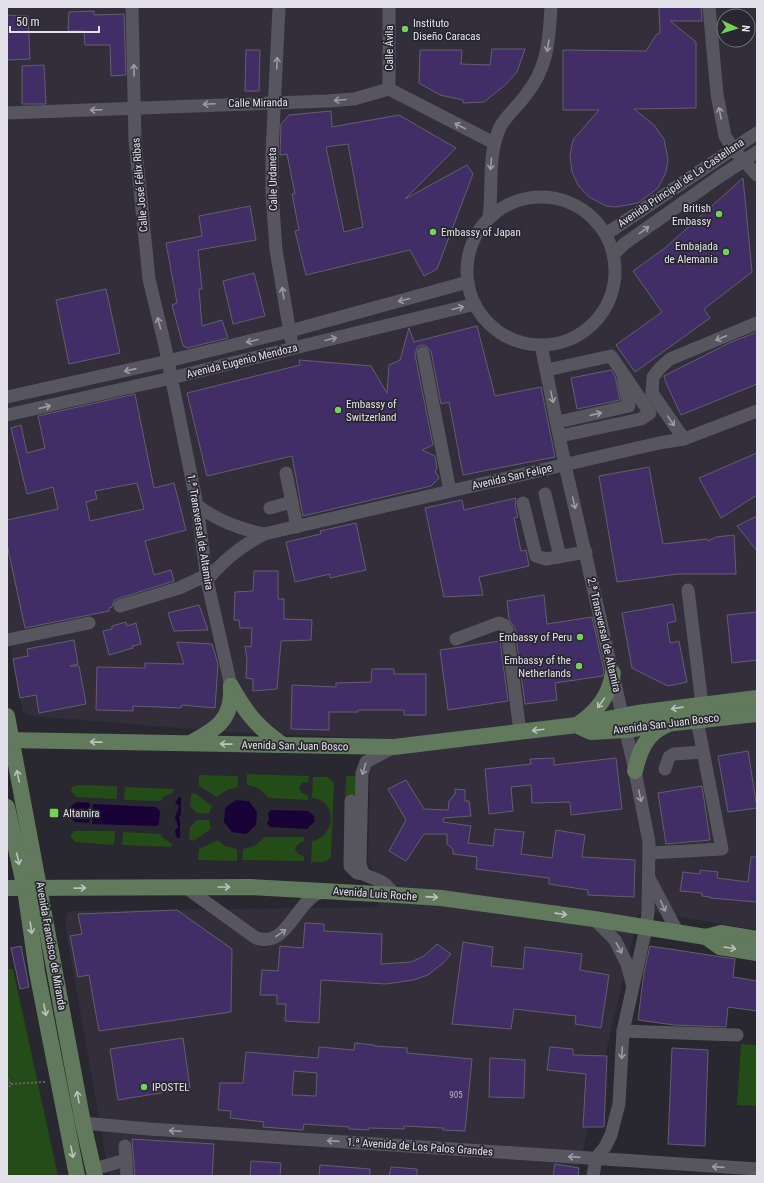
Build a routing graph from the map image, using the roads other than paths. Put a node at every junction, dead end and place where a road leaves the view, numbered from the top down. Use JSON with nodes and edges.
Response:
{"nodes":[{"id":1,"x":132,"y":7,"type":"edge"},
{"id":2,"x":279,"y":7,"type":"edge"},
{"id":3,"x":389,"y":7,"type":"edge"},
{"id":4,"x":551,"y":7,"type":"edge"},
{"id":5,"x":709,"y":7,"type":"edge"},
{"id":6,"x":389,"y":89,"type":"junction"},
{"id":7,"x":276,"y":102,"type":"junction"},
{"id":8,"x":135,"y":109,"type":"junction"},
{"id":9,"x":7,"y":113,"type":"edge"},
{"id":10,"x":757,"y":133,"type":"edge"},
{"id":11,"x":494,"y":143,"type":"junction"},
{"id":12,"x":733,"y":149,"type":"junction"},
{"id":13,"x":757,"y":152,"type":"edge"},
{"id":14,"x":744,"y":160,"type":"junction"},
{"id":15,"x":757,"y":175,"type":"edge"},
{"id":16,"x":489,"y":218,"type":"junction"},
{"id":17,"x":606,"y":234,"type":"junction"},
{"id":18,"x":614,"y":254,"type":"junction"},
{"id":19,"x":468,"y":282,"type":"junction"},
{"id":20,"x":475,"y":304,"type":"junction"},
{"id":21,"x":757,"y":323,"type":"edge"},
{"id":22,"x":290,"y":332,"type":"junction"},
{"id":23,"x":541,"y":345,"type":"junction"},
{"id":24,"x":294,"y":349,"type":"junction"},
{"id":25,"x":423,"y":353,"type":"dead end"},
{"id":26,"x":168,"y":361,"type":"junction"},
{"id":27,"x":619,"y":366,"type":"junction"},
{"id":28,"x":546,"y":370,"type":"junction"},
{"id":29,"x":579,"y":370,"type":"dead end"},
{"id":30,"x":171,"y":378,"type":"junction"},
{"id":31,"x":7,"y":397,"type":"edge"},
{"id":32,"x":757,"y":411,"type":"edge"},
{"id":33,"x":7,"y":415,"type":"edge"},
{"id":34,"x":558,"y":422,"type":"junction"},
{"id":35,"x":560,"y":436,"type":"junction"},
{"id":36,"x":684,"y":439,"type":"junction"},
{"id":37,"x":565,"y":465,"type":"junction"},
{"id":38,"x":286,"y":473,"type":"dead end"},
{"id":39,"x":450,"y":491,"type":"junction"},
{"id":40,"x":545,"y":494,"type":"dead end"},
{"id":41,"x":292,"y":502,"type":"junction"},
{"id":42,"x":523,"y":503,"type":"dead end"},
{"id":43,"x":197,"y":505,"type":"junction"},
{"id":44,"x":270,"y":508,"type":"dead end"},
{"id":45,"x":296,"y":527,"type":"junction"},
{"id":46,"x":264,"y":534,"type":"junction"},
{"id":47,"x":586,"y":552,"type":"junction"},
{"id":48,"x":560,"y":557,"type":"junction"},
{"id":49,"x":207,"y":577,"type":"junction"},
{"id":50,"x":688,"y":590,"type":"dead end"},
{"id":51,"x":120,"y":606,"type":"dead end"},
{"id":52,"x":89,"y":623,"type":"dead end"},
{"id":53,"x":456,"y":639,"type":"dead end"},
{"id":54,"x":7,"y":640,"type":"edge"},
{"id":55,"x":613,"y":673,"type":"junction"},
{"id":56,"x":231,"y":686,"type":"junction"},
{"id":57,"x":757,"y":698,"type":"edge"},
{"id":58,"x":702,"y":704,"type":"junction"},
{"id":59,"x":757,"y":714,"type":"edge"},
{"id":60,"x":7,"y":716,"type":"edge"},
{"id":61,"x":697,"y":720,"type":"junction"},
{"id":62,"x":624,"y":723,"type":"junction"},
{"id":63,"x":674,"y":723,"type":"junction"},
{"id":64,"x":577,"y":725,"type":"junction"},
{"id":65,"x":520,"y":732,"type":"junction"},
{"id":66,"x":9,"y":740,"type":"edge"},
{"id":67,"x":189,"y":743,"type":"junction"},
{"id":68,"x":283,"y":745,"type":"junction"},
{"id":69,"x":394,"y":748,"type":"junction"},
{"id":70,"x":703,"y":752,"type":"junction"},
{"id":71,"x":665,"y":769,"type":"dead end"},
{"id":72,"x":635,"y":771,"type":"junction"},
{"id":73,"x":351,"y":801,"type":"dead end"},
{"id":74,"x":7,"y":807,"type":"edge"},
{"id":75,"x":650,"y":853,"type":"junction"},
{"id":76,"x":364,"y":874,"type":"junction"},
{"id":77,"x":649,"y":878,"type":"junction"},
{"id":78,"x":185,"y":887,"type":"junction"},
{"id":79,"x":7,"y":888,"type":"edge"},
{"id":80,"x":33,"y":889,"type":"junction"},
{"id":81,"x":323,"y":891,"type":"junction"},
{"id":82,"x":396,"y":895,"type":"junction"},
{"id":83,"x":594,"y":919,"type":"junction"},
{"id":84,"x":646,"y":928,"type":"junction"},
{"id":85,"x":678,"y":933,"type":"junction"},
{"id":86,"x":706,"y":937,"type":"junction"},
{"id":87,"x":757,"y":939,"type":"edge"},
{"id":88,"x":757,"y":953,"type":"edge"},
{"id":89,"x":632,"y":987,"type":"junction"},
{"id":90,"x":623,"y":1031,"type":"junction"},
{"id":91,"x":737,"y":1035,"type":"dead end"},
{"id":92,"x":83,"y":1124,"type":"junction"},
{"id":93,"x":125,"y":1146,"type":"dead end"},
{"id":94,"x":596,"y":1158,"type":"junction"},
{"id":95,"x":126,"y":1160,"type":"junction"},
{"id":96,"x":757,"y":1170,"type":"edge"},
{"id":97,"x":94,"y":1173,"type":"edge"},
{"id":98,"x":77,"y":1176,"type":"edge"},
{"id":99,"x":127,"y":1176,"type":"edge"},
{"id":100,"x":593,"y":1176,"type":"edge"}],
"edges":[{"from":8,"to":1,"type":"street","name":"Calle José Félix Ribas","one_way":true},
{"from":7,"to":2,"type":"street","name":"Calle Urdaneta","one_way":true},
{"from":3,"to":6,"type":"street","name":"Calle Ávila"},
{"from":4,"to":11,"type":"street","one_way":true},
{"from":12,"to":5,"type":"street","one_way":true},
{"from":6,"to":7,"type":"street","name":"Calle Miranda","one_way":true},
{"from":11,"to":6,"type":"street","one_way":true},
{"from":7,"to":8,"type":"street","name":"Calle Miranda","one_way":true},
{"from":22,"to":7,"type":"street","name":"Calle Urdaneta","one_way":true},
{"from":8,"to":9,"type":"street","name":"Calle Miranda","one_way":true},
{"from":26,"to":8,"type":"street","name":"Calle José Félix Ribas","one_way":true},
{"from":10,"to":12,"type":"street","name":"Avenida Principal de La Castellana"},
{"from":11,"to":16,"type":"street","one_way":true},
{"from":12,"to":14,"type":"street"},
{"from":12,"to":17,"type":"street","name":"Avenida Principal de La Castellana"},
{"from":13,"to":14,"type":"street","name":"Avenida Principal de La Castellana"},
{"from":14,"to":15,"type":"street"},
{"from":18,"to":14,"type":"street","name":"Avenida Principal de La Castellana","one_way":true},
{"from":16,"to":17,"type":"street"},
{"from":16,"to":19,"type":"street"},
{"from":17,"to":18,"type":"street"},
{"from":18,"to":23,"type":"street"},
{"from":19,"to":20,"type":"street"},
{"from":19,"to":22,"type":"street","name":"Avenida Eugenio Mendoza","one_way":true},
{"from":20,"to":23,"type":"street"},
{"from":24,"to":20,"type":"street","name":"Avenida Eugenio Mendoza","one_way":true},
{"from":21,"to":36,"type":"street","one_way":true},
{"from":22,"to":24,"type":"street","name":"Calle Urdaneta"},
{"from":22,"to":26,"type":"street","name":"Avenida Eugenio Mendoza","one_way":true},
{"from":23,"to":28,"type":"street","name":"2.ª Transversal de Altamira"},
{"from":24,"to":30,"type":"street","name":"Avenida Eugenio Mendoza"},
{"from":25,"to":39,"type":"street"},
{"from":26,"to":30,"type":"street","name":"Calle José Félix Ribas"},
{"from":26,"to":31,"type":"street","name":"Avenida Eugenio Mendoza","one_way":true},
{"from":27,"to":28,"type":"street"},
{"from":27,"to":29,"type":"street"},
{"from":34,"to":27,"type":"street","one_way":true},
{"from":27,"to":35,"type":"street"},
{"from":28,"to":34,"type":"street","name":"2.ª Transversal de Altamira","one_way":true},
{"from":33,"to":30,"type":"street","name":"Avenida Eugenio Mendoza","one_way":true},
{"from":30,"to":43,"type":"street","name":"1.ª Transversal de Altamira"},
{"from":32,"to":36,"type":"street","name":"Avenida San Felipe"},
{"from":34,"to":35,"type":"street","name":"2.ª Transversal de Altamira"},
{"from":35,"to":37,"type":"street","name":"2.ª Transversal de Altamira"},
{"from":36,"to":37,"type":"street","name":"Avenida San Felipe"},
{"from":37,"to":39,"type":"street","name":"Avenida San Felipe"},
{"from":37,"to":47,"type":"street","name":"2.ª Transversal de Altamira","one_way":true},
{"from":38,"to":41,"type":"street"},
{"from":39,"to":45,"type":"street","name":"Avenida San Felipe"},
{"from":40,"to":48,"type":"street"},
{"from":41,"to":44,"type":"street"},
{"from":41,"to":45,"type":"street"},
{"from":42,"to":48,"type":"street"},
{"from":43,"to":46,"type":"street","name":"Avenida San Felipe"},
{"from":43,"to":49,"type":"street","name":"1.ª Transversal de Altamira"},
{"from":45,"to":46,"type":"street","name":"Avenida San Felipe"},
{"from":46,"to":49,"type":"street","name":"Avenida San Felipe"},
{"from":47,"to":48,"type":"street"},
{"from":47,"to":55,"type":"street","name":"2.ª Transversal de Altamira"},
{"from":49,"to":51,"type":"street"},
{"from":49,"to":56,"type":"street","name":"1.ª Transversal de Altamira"},
{"from":50,"to":58,"type":"street"},
{"from":52,"to":54,"type":"street"},
{"from":53,"to":65,"type":"street"},
{"from":55,"to":62,"type":"street","name":"2.ª Transversal de Altamira"},
{"from":55,"to":64,"type":"main road","one_way":true},
{"from":56,"to":67,"type":"main road"},
{"from":56,"to":68,"type":"main road"},
{"from":57,"to":58,"type":"main road","name":"Avenida San Juan Bosco"},
{"from":58,"to":62,"type":"main road","name":"Avenida San Juan Bosco","one_way":true},
{"from":59,"to":61,"type":"main road","name":"Avenida San Juan Bosco"},
{"from":60,"to":66,"type":"main road","name":"Avenida Francisco de Miranda"},
{"from":61,"to":63,"type":"main road","name":"Avenida San Juan Bosco"},
{"from":61,"to":70,"type":"street"},
{"from":62,"to":63,"type":"main road","name":"Avenida San Juan Bosco"},
{"from":62,"to":64,"type":"main road","name":"Avenida San Juan Bosco"},
{"from":62,"to":72,"type":"street","name":"2.ª Transversal de Altamira"},
{"from":63,"to":72,"type":"main road"},
{"from":64,"to":65,"type":"main road","name":"Avenida San Juan Bosco","one_way":true},
{"from":65,"to":69,"type":"main road","name":"Avenida San Juan Bosco"},
{"from":67,"to":66,"type":"main road","name":"Avenida San Juan Bosco","one_way":true},
{"from":80,"to":66,"type":"main road","name":"Avenida Francisco de Miranda","one_way":true},
{"from":68,"to":67,"type":"main road","name":"Avenida San Juan Bosco","one_way":true},
{"from":68,"to":69,"type":"main road","name":"Avenida San Juan Bosco"},
{"from":69,"to":76,"type":"street","one_way":true},
{"from":70,"to":71,"type":"street"},
{"from":70,"to":75,"type":"street"},
{"from":72,"to":75,"type":"street","name":"2.ª Transversal de Altamira","one_way":true},
{"from":73,"to":76,"type":"street"},
{"from":74,"to":80,"type":"main road","name":"Avenida Francisco de Miranda","one_way":true},
{"from":75,"to":77,"type":"street","name":"2.ª Transversal de Altamira"},
{"from":76,"to":82,"type":"street"},
{"from":77,"to":84,"type":"street","name":"2.ª Transversal de Altamira"},
{"from":77,"to":85,"type":"street","one_way":true},
{"from":80,"to":78,"type":"main road","name":"Avenida Luis Roche","one_way":true},
{"from":78,"to":81,"type":"main road","name":"Avenida Luis Roche","one_way":true},
{"from":78,"to":81,"type":"street","one_way":true},
{"from":79,"to":80,"type":"main road","name":"Avenida Luis Roche"},
{"from":92,"to":80,"type":"main road","name":"Avenida Francisco de Miranda","one_way":true},
{"from":80,"to":98,"type":"main road","name":"Avenida Francisco de Miranda","one_way":true},
{"from":81,"to":82,"type":"main road","name":"Avenida Luis Roche"},
{"from":82,"to":83,"type":"main road","name":"Avenida Luis Roche","one_way":true},
{"from":83,"to":84,"type":"main road","name":"Avenida Luis Roche"},
{"from":83,"to":89,"type":"street","one_way":true},
{"from":84,"to":85,"type":"main road","name":"Avenida Luis Roche"},
{"from":84,"to":89,"type":"street","name":"2.ª Transversal de Altamira"},
{"from":85,"to":86,"type":"main road","name":"Avenida Luis Roche"},
{"from":86,"to":87,"type":"main road","name":"Avenida Luis Roche"},
{"from":86,"to":88,"type":"main road","name":"Avenida Luis Roche","one_way":true},
{"from":89,"to":90,"type":"street","name":"2.ª Transversal de Altamira"},
{"from":90,"to":91,"type":"street"},
{"from":90,"to":94,"type":"street","name":"2.ª Transversal de Altamira","one_way":true},
{"from":94,"to":92,"type":"street","name":"1.ª Avenida de Los Palos Grandes","one_way":true},
{"from":92,"to":97,"type":"main road","name":"Avenida Francisco de Miranda"},
{"from":93,"to":95,"type":"street"},
{"from":96,"to":94,"type":"street","name":"1.ª Avenida de Los Palos Grandes","one_way":true},
{"from":94,"to":100,"type":"street"},
{"from":95,"to":97,"type":"street"},
{"from":95,"to":99,"type":"street"}]}
